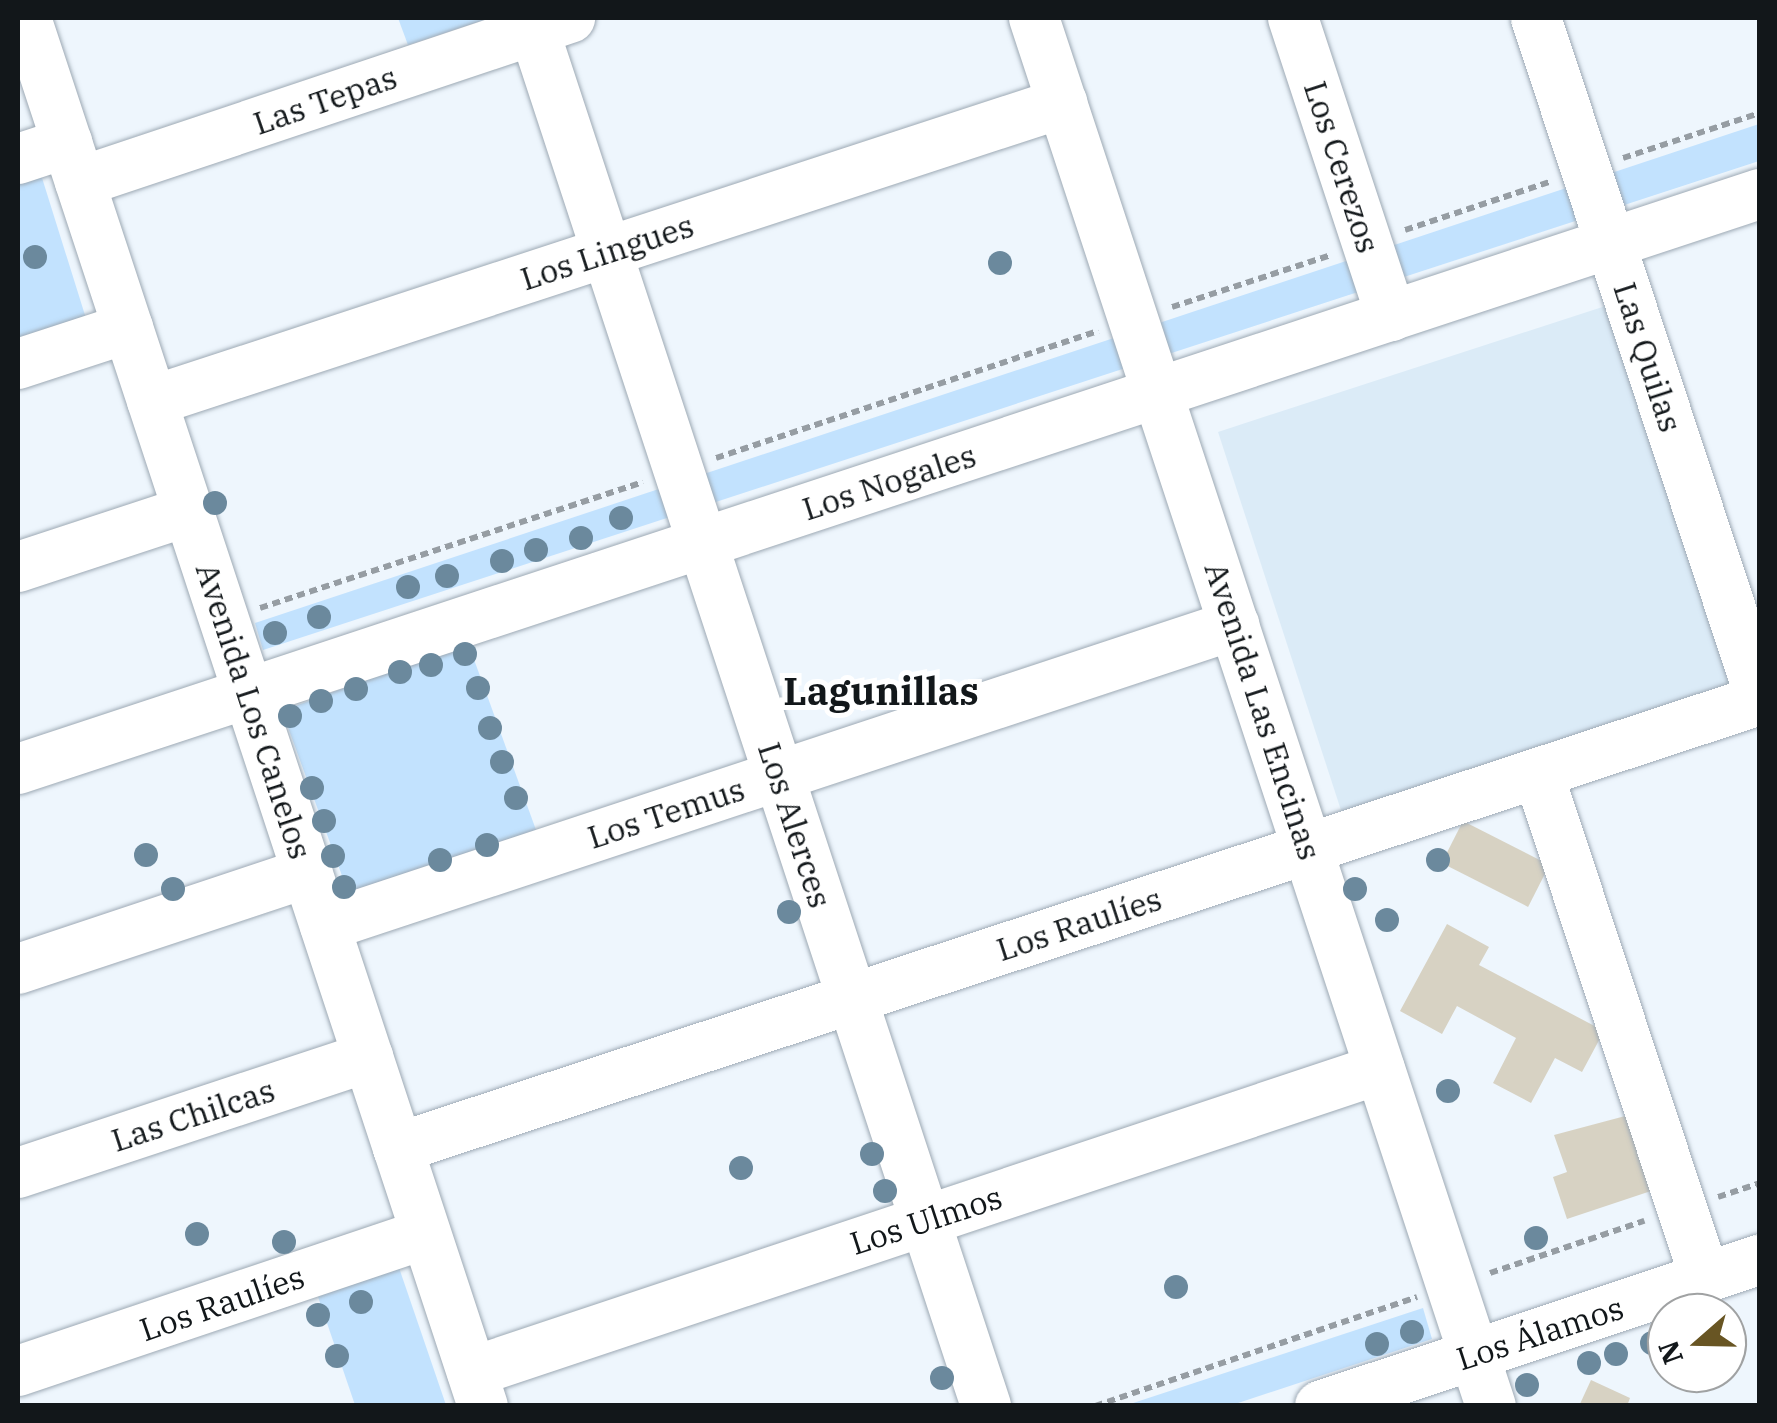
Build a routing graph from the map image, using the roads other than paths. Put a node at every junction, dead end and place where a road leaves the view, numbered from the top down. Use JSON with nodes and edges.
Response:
{"nodes":[{"id":1,"x":26,"y":18,"type":"edge"},
{"id":2,"x":1034,"y":18,"type":"edge"},
{"id":3,"x":1293,"y":18,"type":"edge"},
{"id":4,"x":1536,"y":18,"type":"edge"},
{"id":5,"x":545,"y":22,"type":"edge"},
{"id":6,"x":1062,"y":103,"type":"junction"},
{"id":7,"x":18,"y":159,"type":"edge"},
{"id":8,"x":74,"y":162,"type":"junction"},
{"id":9,"x":1760,"y":194,"type":"edge"},
{"id":10,"x":1610,"y":244,"type":"junction"},
{"id":11,"x":607,"y":252,"type":"junction"},
{"id":12,"x":1391,"y":316,"type":"junction"},
{"id":13,"x":128,"y":328,"type":"junction"},
{"id":14,"x":18,"y":364,"type":"edge"},
{"id":15,"x":1158,"y":393,"type":"junction"},
{"id":16,"x":152,"y":401,"type":"junction"},
{"id":17,"x":188,"y":511,"type":"junction"},
{"id":18,"x":702,"y":543,"type":"junction"},
{"id":19,"x":18,"y":567,"type":"edge"},
{"id":20,"x":1234,"y":625,"type":"junction"},
{"id":21,"x":248,"y":692,"type":"junction"},
{"id":22,"x":1760,"y":698,"type":"edge"},
{"id":23,"x":18,"y":769,"type":"edge"},
{"id":24,"x":1538,"y":773,"type":"junction"},
{"id":25,"x":779,"y":776,"type":"junction"},
{"id":26,"x":1308,"y":848,"type":"junction"},
{"id":27,"x":308,"y":874,"type":"junction"},
{"id":28,"x":325,"y":926,"type":"junction"},
{"id":29,"x":18,"y":968,"type":"edge"},
{"id":30,"x":852,"y":998,"type":"junction"},
{"id":31,"x":368,"y":1057,"type":"junction"},
{"id":32,"x":1380,"y":1069,"type":"junction"},
{"id":33,"x":398,"y":1148,"type":"junction"},
{"id":34,"x":18,"y":1173,"type":"edge"},
{"id":35,"x":925,"y":1220,"type":"junction"},
{"id":36,"x":426,"y":1234,"type":"junction"},
{"id":37,"x":1760,"y":1260,"type":"edge"},
{"id":38,"x":1705,"y":1278,"type":"junction"},
{"id":39,"x":1474,"y":1355,"type":"junction"},
{"id":40,"x":18,"y":1371,"type":"edge"},
{"id":41,"x":477,"y":1389,"type":"edge"},
{"id":42,"x":986,"y":1406,"type":"edge"},
{"id":43,"x":1320,"y":1406,"type":"edge"},
{"id":44,"x":1491,"y":1406,"type":"edge"}],
"edges":[{"from":1,"to":8,"type":"street","name":"Avenida Los Canelos"},
{"from":2,"to":6,"type":"street","name":"Avenida Las Encinas"},
{"from":3,"to":12,"type":"street","name":"Los Cerezos"},
{"from":4,"to":10,"type":"street","name":"Las Quilas"},
{"from":5,"to":8,"type":"street","name":"Las Tepas"},
{"from":5,"to":11,"type":"street","name":"Los Alerces"},
{"from":6,"to":11,"type":"street","name":"Los Lingues"},
{"from":6,"to":15,"type":"street","name":"Avenida Las Encinas"},
{"from":7,"to":8,"type":"street","name":"Las Tepas"},
{"from":8,"to":13,"type":"street","name":"Avenida Los Canelos"},
{"from":9,"to":10,"type":"street","name":"Los Nogales"},
{"from":10,"to":12,"type":"street","name":"Los Nogales"},
{"from":10,"to":22,"type":"street","name":"Las Quilas"},
{"from":11,"to":16,"type":"street","name":"Los Lingues"},
{"from":11,"to":18,"type":"street","name":"Los Alerces"},
{"from":12,"to":15,"type":"street","name":"Los Nogales"},
{"from":13,"to":14,"type":"street"},
{"from":13,"to":16,"type":"street","name":"Avenida Los Canelos"},
{"from":15,"to":18,"type":"street","name":"Los Nogales"},
{"from":15,"to":20,"type":"street","name":"Avenida Las Encinas"},
{"from":16,"to":17,"type":"street","name":"Avenida Los Canelos"},
{"from":17,"to":19,"type":"street"},
{"from":17,"to":21,"type":"street","name":"Avenida Los Canelos"},
{"from":18,"to":21,"type":"street","name":"Los Nogales"},
{"from":18,"to":25,"type":"street","name":"Los Alerces"},
{"from":20,"to":25,"type":"street","name":"Los Temus"},
{"from":20,"to":26,"type":"street","name":"Avenida Las Encinas"},
{"from":21,"to":23,"type":"street","name":"Los Nogales"},
{"from":21,"to":27,"type":"street","name":"Avenida Los Canelos"},
{"from":22,"to":24,"type":"street","name":"Los Raulíes"},
{"from":24,"to":26,"type":"street","name":"Los Raulíes"},
{"from":24,"to":38,"type":"street"},
{"from":25,"to":28,"type":"street","name":"Los Temus"},
{"from":25,"to":30,"type":"street","name":"Los Alerces"},
{"from":26,"to":30,"type":"street","name":"Los Raulíes"},
{"from":26,"to":32,"type":"street","name":"Avenida Las Encinas"},
{"from":27,"to":28,"type":"street","name":"Avenida Los Canelos"},
{"from":27,"to":29,"type":"street"},
{"from":28,"to":31,"type":"street","name":"Avenida Los Canelos"},
{"from":30,"to":33,"type":"street","name":"Los Raulíes"},
{"from":30,"to":35,"type":"street","name":"Los Alerces"},
{"from":31,"to":33,"type":"street","name":"Avenida Los Canelos"},
{"from":31,"to":34,"type":"street","name":"Las Chilcas"},
{"from":32,"to":35,"type":"street","name":"Los Ulmos"},
{"from":32,"to":39,"type":"street","name":"Avenida Las Encinas"},
{"from":33,"to":36,"type":"street","name":"Avenida Los Canelos"},
{"from":35,"to":41,"type":"street","name":"Los Ulmos"},
{"from":35,"to":42,"type":"street","name":"Los Alerces"},
{"from":36,"to":40,"type":"street","name":"Los Raulíes"},
{"from":36,"to":41,"type":"street","name":"Avenida Los Canelos"},
{"from":37,"to":38,"type":"street","name":"Los Álamos"},
{"from":38,"to":39,"type":"street","name":"Los Álamos"},
{"from":39,"to":43,"type":"street","name":"Los Álamos"},
{"from":39,"to":44,"type":"street","name":"Avenida Las Encinas"}]}
